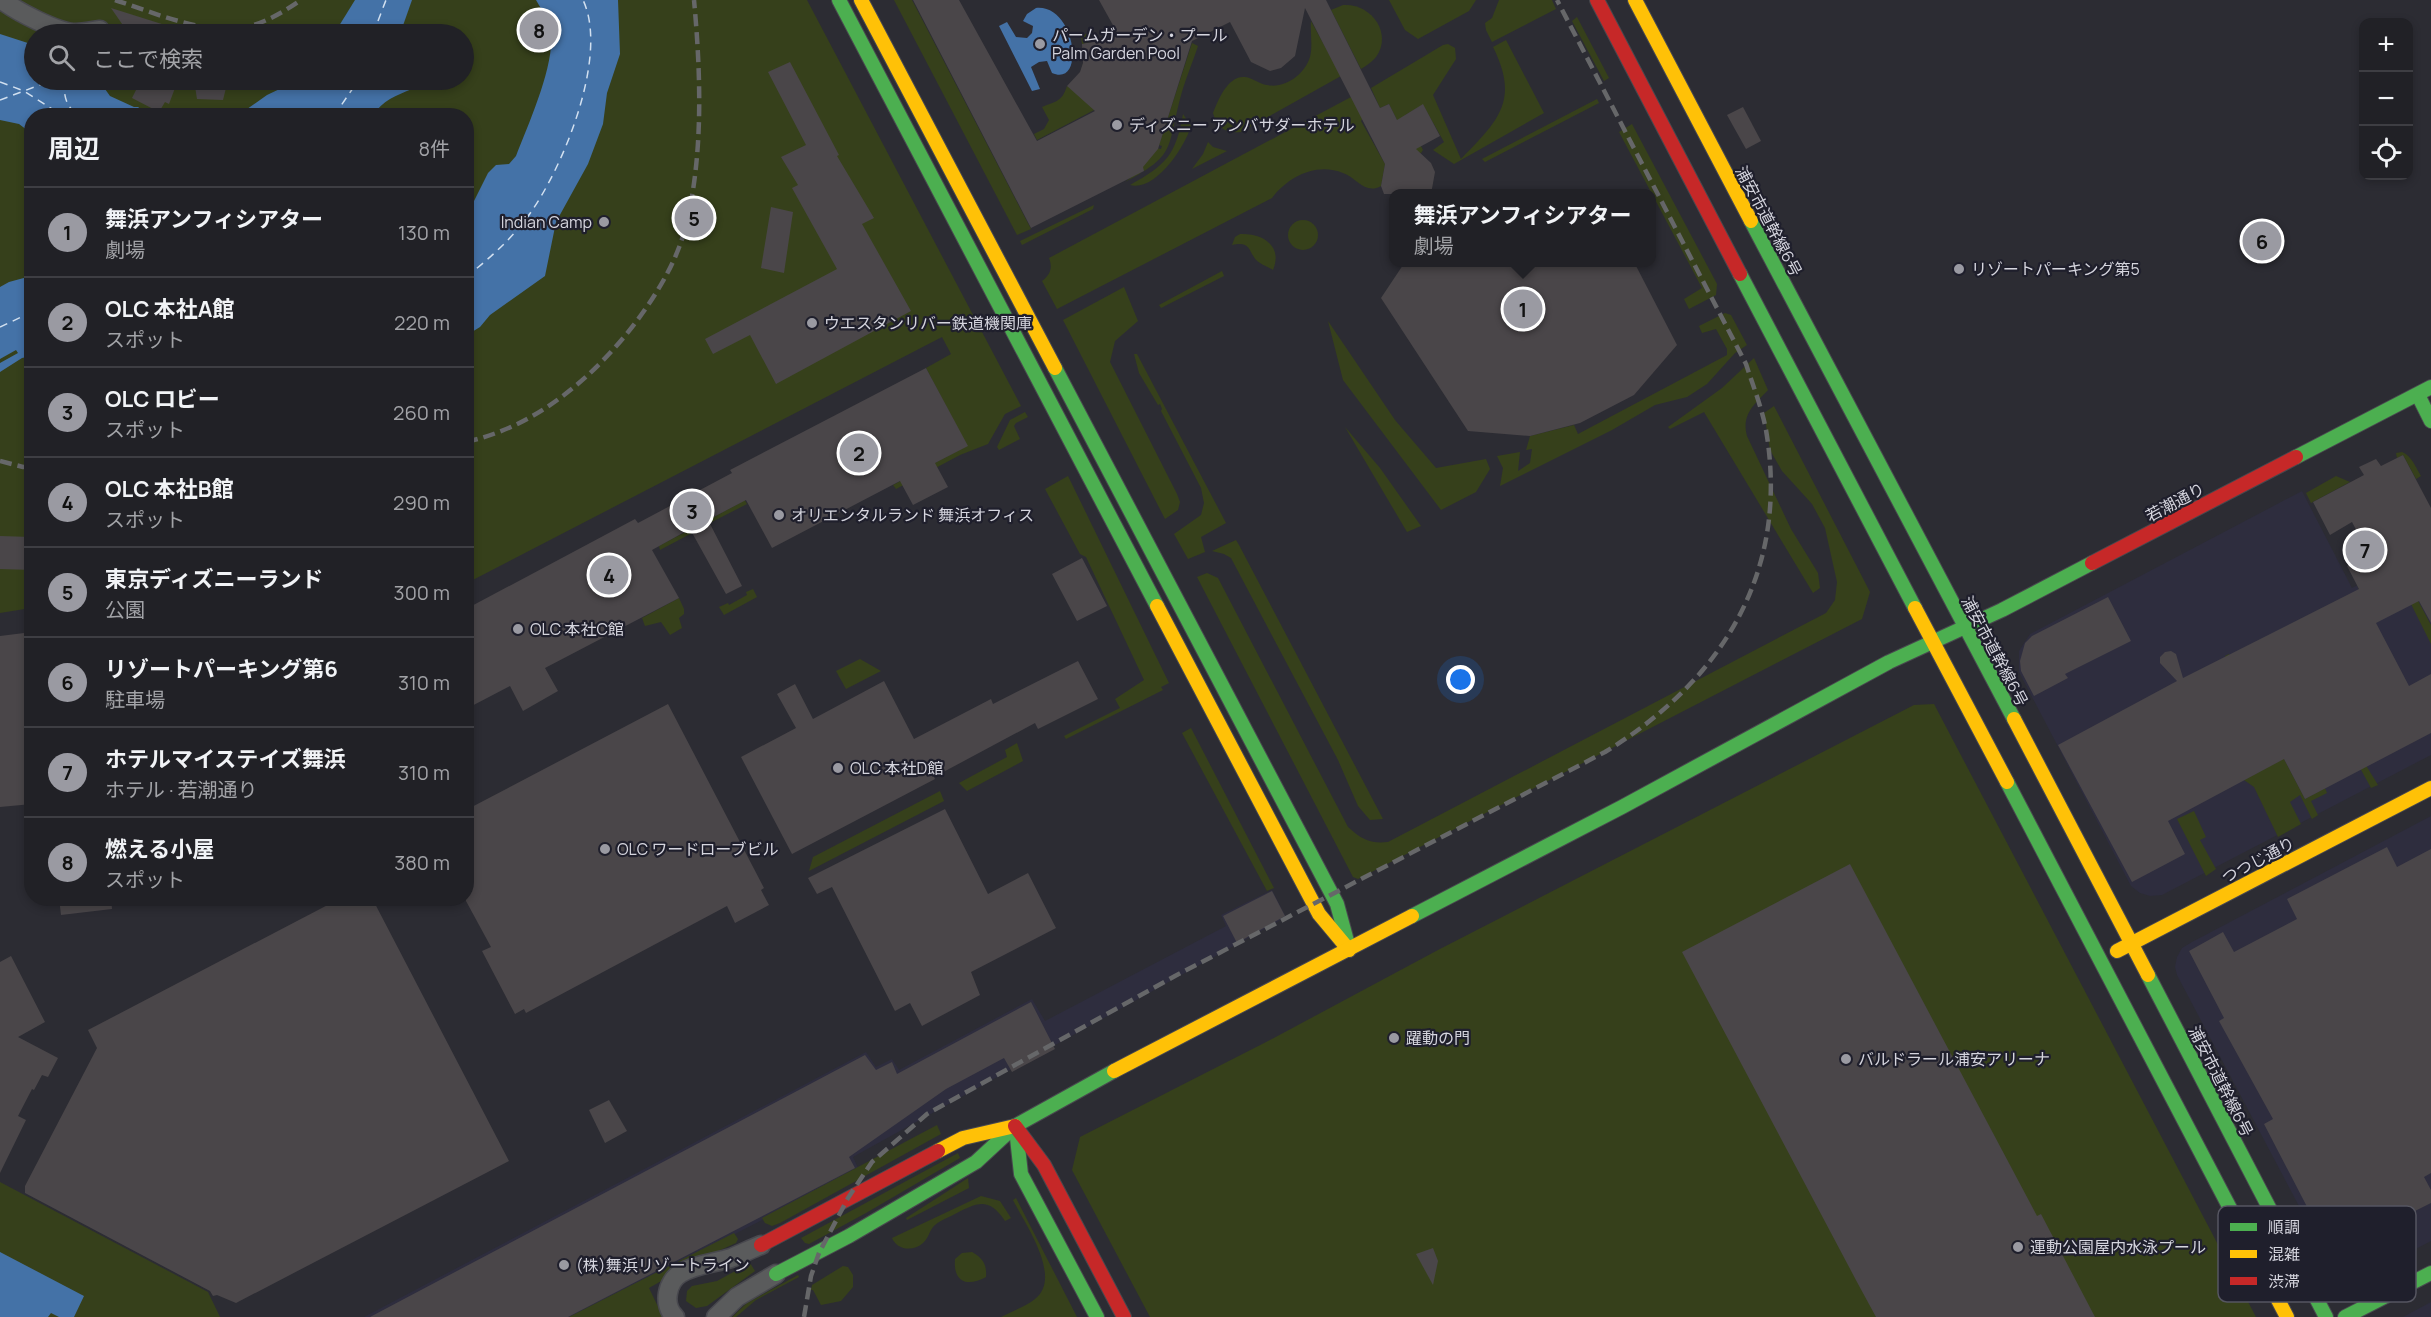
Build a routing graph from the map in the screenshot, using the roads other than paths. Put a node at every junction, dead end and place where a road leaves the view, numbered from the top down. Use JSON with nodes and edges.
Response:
{"nodes":[{"id":1,"x":2,"y":0,"type":"edge"},
{"id":2,"x":839,"y":0,"type":"edge"},
{"id":3,"x":861,"y":0,"type":"edge"},
{"id":4,"x":1597,"y":0,"type":"edge"},
{"id":5,"x":1635,"y":0,"type":"edge"},
{"id":6,"x":48,"y":24,"type":"edge"},
{"id":7,"x":2431,"y":387,"type":"edge"},
{"id":8,"x":2418,"y":395,"type":"junction"},
{"id":9,"x":2431,"y":421,"type":"edge"},
{"id":10,"x":1964,"y":626,"type":"junction"},
{"id":11,"x":1932,"y":641,"type":"junction"},
{"id":12,"x":2431,"y":788,"type":"edge"},
{"id":13,"x":2132,"y":944,"type":"junction"},
{"id":14,"x":1349,"y":950,"type":"junction"},
{"id":15,"x":2099,"y":960,"type":"junction"},
{"id":16,"x":1015,"y":1126,"type":"junction"},
{"id":17,"x":2229,"y":1206,"type":"edge"},
{"id":18,"x":2268,"y":1206,"type":"edge"},
{"id":19,"x":761,"y":1245,"type":"joint"},
{"id":20,"x":2431,"y":1273,"type":"edge"},
{"id":21,"x":776,"y":1274,"type":"joint"},
{"id":22,"x":2416,"y":1281,"type":"edge"},
{"id":23,"x":2279,"y":1302,"type":"edge"},
{"id":24,"x":2318,"y":1302,"type":"edge"},
{"id":25,"x":2374,"y":1302,"type":"edge"},
{"id":26,"x":675,"y":1317,"type":"edge"},
{"id":27,"x":716,"y":1317,"type":"edge"},
{"id":28,"x":1097,"y":1317,"type":"edge"},
{"id":29,"x":1124,"y":1317,"type":"edge"},
{"id":30,"x":2287,"y":1317,"type":"edge"},
{"id":31,"x":2326,"y":1317,"type":"edge"},
{"id":32,"x":2345,"y":1317,"type":"edge"}],
"edges":[{"from":1,"to":6,"type":"street"},
{"from":2,"to":14,"type":"street"},
{"from":3,"to":14,"type":"street"},
{"from":4,"to":11,"type":"street"},
{"from":5,"to":10,"type":"street","name":"浦安市道幹線6号"},
{"from":7,"to":8,"type":"street","name":"若潮通り"},
{"from":8,"to":9,"type":"street"},
{"from":8,"to":10,"type":"street","name":"若潮通り"},
{"from":10,"to":11,"type":"street","name":"若潮通り"},
{"from":10,"to":13,"type":"street","name":"浦安市道幹線6号"},
{"from":11,"to":14,"type":"street","name":"若潮通り"},
{"from":11,"to":15,"type":"street"},
{"from":12,"to":13,"type":"street","name":"つつじ通り"},
{"from":13,"to":15,"type":"street","name":"つつじ通り"},
{"from":13,"to":18,"type":"street","name":"浦安市道幹線6号"},
{"from":14,"to":16,"type":"street","name":"若潮通り"},
{"from":15,"to":17,"type":"street"},
{"from":16,"to":19,"type":"street"},
{"from":16,"to":21,"type":"street"},
{"from":16,"to":28,"type":"street"},
{"from":16,"to":29,"type":"street"},
{"from":19,"to":26,"type":"street"},
{"from":20,"to":22,"type":"street"},
{"from":21,"to":27,"type":"street"},
{"from":23,"to":30,"type":"street"},
{"from":24,"to":31,"type":"street","name":"浦安市道幹線6号"},
{"from":25,"to":32,"type":"street"}]}
